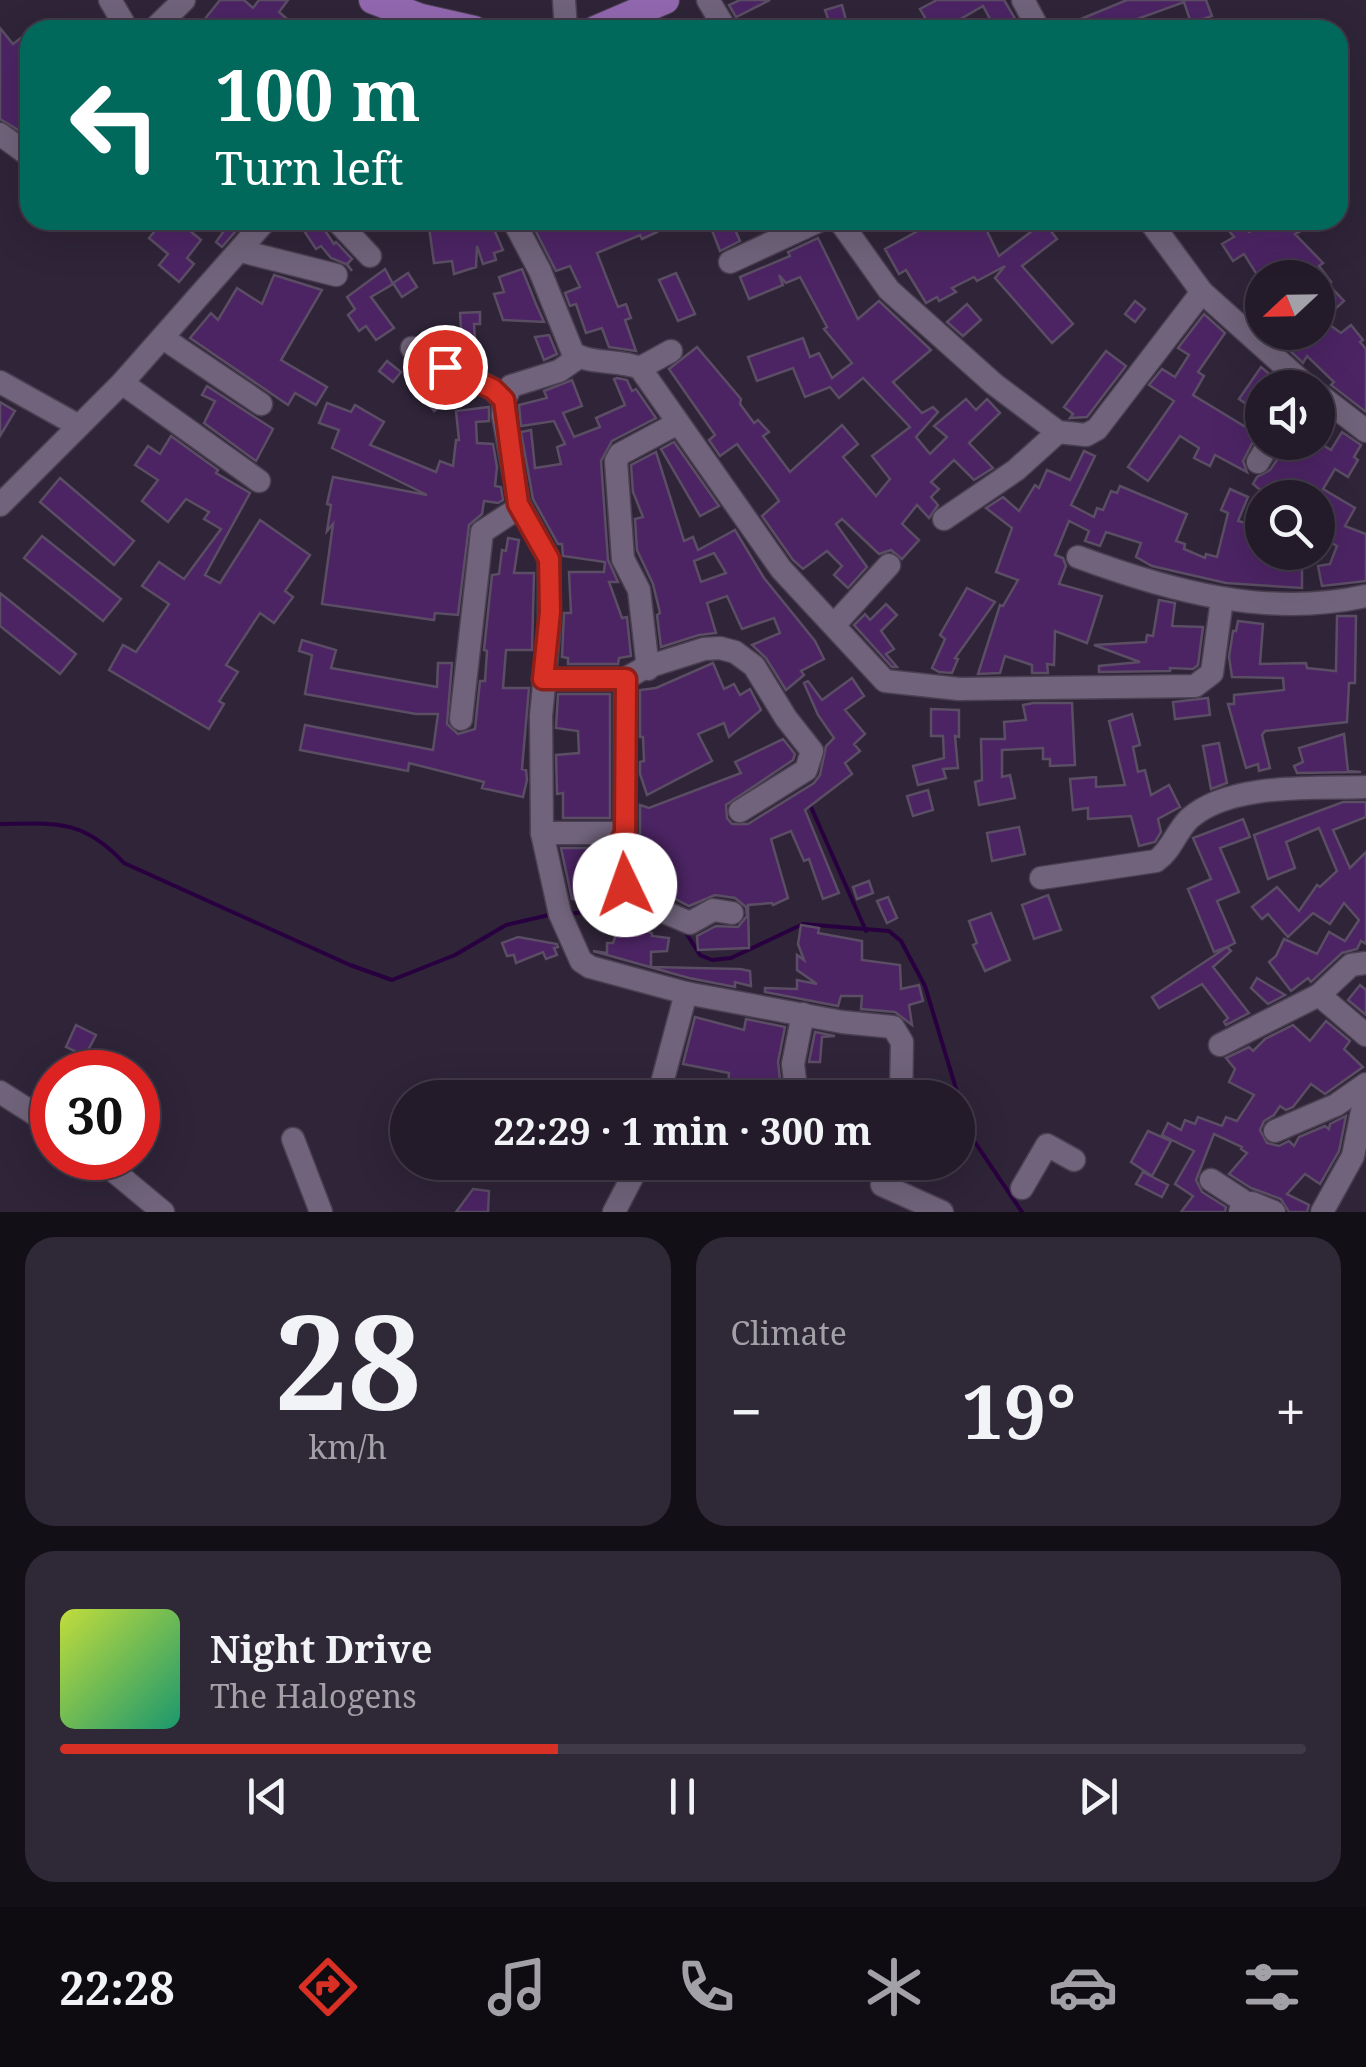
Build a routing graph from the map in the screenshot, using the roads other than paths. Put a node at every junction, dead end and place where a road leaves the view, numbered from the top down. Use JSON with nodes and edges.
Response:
{"nodes":[{"id":1,"x":184,"y":0,"type":"edge"},
{"id":2,"x":373,"y":0,"type":"edge"},
{"id":3,"x":665,"y":0,"type":"edge"},
{"id":4,"x":164,"y":20,"type":"edge"},
{"id":5,"x":409,"y":20,"type":"edge"},
{"id":6,"x":618,"y":20,"type":"edge"},
{"id":7,"x":258,"y":230,"type":"edge"},
{"id":8,"x":345,"y":230,"type":"edge"},
{"id":9,"x":518,"y":230,"type":"edge"},
{"id":10,"x":799,"y":230,"type":"edge"},
{"id":11,"x":846,"y":230,"type":"edge"},
{"id":12,"x":1156,"y":230,"type":"edge"},
{"id":13,"x":241,"y":251,"type":"junction"},
{"id":14,"x":370,"y":256,"type":"dead end"},
{"id":15,"x":730,"y":262,"type":"dead end"},
{"id":16,"x":336,"y":276,"type":"dead end"},
{"id":17,"x":1202,"y":292,"type":"junction"},
{"id":18,"x":164,"y":338,"type":"junction"},
{"id":19,"x":412,"y":348,"type":"dead end"},
{"id":20,"x":671,"y":351,"type":"dead end"},
{"id":21,"x":579,"y":357,"type":"junction"},
{"id":22,"x":640,"y":368,"type":"junction"},
{"id":23,"x":1289,"y":370,"type":"edge"},
{"id":24,"x":0,"y":382,"type":"edge"},
{"id":25,"x":122,"y":384,"type":"junction"},
{"id":26,"x":504,"y":400,"type":"junction"},
{"id":27,"x":260,"y":404,"type":"dead end"},
{"id":28,"x":1335,"y":407,"type":"edge"},
{"id":29,"x":678,"y":422,"type":"junction"},
{"id":30,"x":80,"y":426,"type":"junction"},
{"id":31,"x":1366,"y":431,"type":"edge"},
{"id":32,"x":1058,"y":432,"type":"junction"},
{"id":33,"x":259,"y":481,"type":"dead end"},
{"id":34,"x":0,"y":506,"type":"edge"},
{"id":35,"x":520,"y":507,"type":"junction"},
{"id":36,"x":944,"y":518,"type":"dead end"},
{"id":37,"x":1078,"y":558,"type":"dead end"},
{"id":38,"x":889,"y":565,"type":"dead end"},
{"id":39,"x":1366,"y":596,"type":"edge"},
{"id":40,"x":1222,"y":599,"type":"junction"},
{"id":41,"x":834,"y":625,"type":"junction"},
{"id":42,"x":648,"y":669,"type":"junction"},
{"id":43,"x":543,"y":679,"type":"junction"},
{"id":44,"x":626,"y":679,"type":"junction"},
{"id":45,"x":461,"y":718,"type":"dead end"},
{"id":46,"x":1366,"y":786,"type":"edge"},
{"id":47,"x":740,"y":812,"type":"dead end"},
{"id":48,"x":542,"y":833,"type":"junction"},
{"id":49,"x":625,"y":833,"type":"junction"},
{"id":50,"x":1041,"y":878,"type":"dead end"},
{"id":51,"x":732,"y":913,"type":"dead end"},
{"id":52,"x":1366,"y":963,"type":"edge"},
{"id":53,"x":686,"y":993,"type":"junction"},
{"id":54,"x":1319,"y":996,"type":"junction"},
{"id":55,"x":802,"y":1014,"type":"junction"},
{"id":56,"x":1366,"y":1035,"type":"edge"},
{"id":57,"x":1220,"y":1045,"type":"dead end"},
{"id":58,"x":663,"y":1080,"type":"edge"},
{"id":59,"x":795,"y":1080,"type":"edge"},
{"id":60,"x":901,"y":1080,"type":"edge"},
{"id":61,"x":1366,"y":1084,"type":"edge"},
{"id":62,"x":0,"y":1092,"type":"edge"},
{"id":63,"x":1366,"y":1092,"type":"edge"},
{"id":64,"x":30,"y":1110,"type":"edge"},
{"id":65,"x":1275,"y":1131,"type":"dead end"},
{"id":66,"x":292,"y":1139,"type":"dead end"},
{"id":67,"x":1359,"y":1159,"type":"edge"},
{"id":68,"x":1074,"y":1160,"type":"dead end"},
{"id":69,"x":124,"y":1180,"type":"edge"},
{"id":70,"x":631,"y":1180,"type":"edge"},
{"id":71,"x":884,"y":1180,"type":"edge"},
{"id":72,"x":1211,"y":1180,"type":"dead end"},
{"id":73,"x":1022,"y":1188,"type":"dead end"},
{"id":74,"x":1240,"y":1211,"type":"edge"},
{"id":75,"x":163,"y":1212,"type":"edge"},
{"id":76,"x":321,"y":1212,"type":"edge"},
{"id":77,"x":614,"y":1212,"type":"edge"},
{"id":78,"x":942,"y":1212,"type":"edge"},
{"id":79,"x":1274,"y":1212,"type":"edge"},
{"id":80,"x":1322,"y":1212,"type":"edge"}],
"edges":[{"from":1,"to":4,"type":"street"},
{"from":2,"to":5,"type":"main road"},
{"from":3,"to":6,"type":"main road"},
{"from":7,"to":13,"type":"street"},
{"from":8,"to":14,"type":"street"},
{"from":9,"to":21,"type":"street"},
{"from":10,"to":15,"type":"street"},
{"from":11,"to":32,"type":"street"},
{"from":12,"to":17,"type":"street"},
{"from":13,"to":16,"type":"street"},
{"from":13,"to":18,"type":"street"},
{"from":17,"to":23,"type":"street"},
{"from":17,"to":32,"type":"street"},
{"from":18,"to":25,"type":"street"},
{"from":18,"to":27,"type":"street"},
{"from":19,"to":26,"type":"street"},
{"from":20,"to":22,"type":"street"},
{"from":21,"to":22,"type":"street"},
{"from":21,"to":26,"type":"street"},
{"from":22,"to":29,"type":"street"},
{"from":24,"to":30,"type":"street"},
{"from":25,"to":30,"type":"street"},
{"from":25,"to":33,"type":"street"},
{"from":26,"to":35,"type":"street"},
{"from":28,"to":31,"type":"street"},
{"from":29,"to":41,"type":"street"},
{"from":29,"to":42,"type":"street"},
{"from":30,"to":34,"type":"street"},
{"from":32,"to":36,"type":"street"},
{"from":35,"to":43,"type":"street"},
{"from":35,"to":45,"type":"street"},
{"from":37,"to":40,"type":"street"},
{"from":38,"to":41,"type":"street"},
{"from":39,"to":40,"type":"street"},
{"from":40,"to":41,"type":"street"},
{"from":42,"to":44,"type":"street"},
{"from":42,"to":47,"type":"street"},
{"from":43,"to":44,"type":"street"},
{"from":43,"to":48,"type":"street"},
{"from":44,"to":49,"type":"street"},
{"from":46,"to":50,"type":"street"},
{"from":48,"to":49,"type":"street"},
{"from":48,"to":53,"type":"street"},
{"from":49,"to":51,"type":"street"},
{"from":52,"to":54,"type":"street"},
{"from":53,"to":55,"type":"street"},
{"from":53,"to":58,"type":"street"},
{"from":54,"to":56,"type":"street"},
{"from":54,"to":57,"type":"street"},
{"from":55,"to":59,"type":"street"},
{"from":55,"to":60,"type":"street"},
{"from":61,"to":65,"type":"street"},
{"from":62,"to":64,"type":"street"},
{"from":63,"to":67,"type":"street"},
{"from":66,"to":76,"type":"street"},
{"from":67,"to":80,"type":"street"},
{"from":68,"to":73,"type":"street"},
{"from":69,"to":75,"type":"street"},
{"from":70,"to":77,"type":"street"},
{"from":71,"to":78,"type":"street"},
{"from":72,"to":74,"type":"street"},
{"from":74,"to":79,"type":"street"}]}
